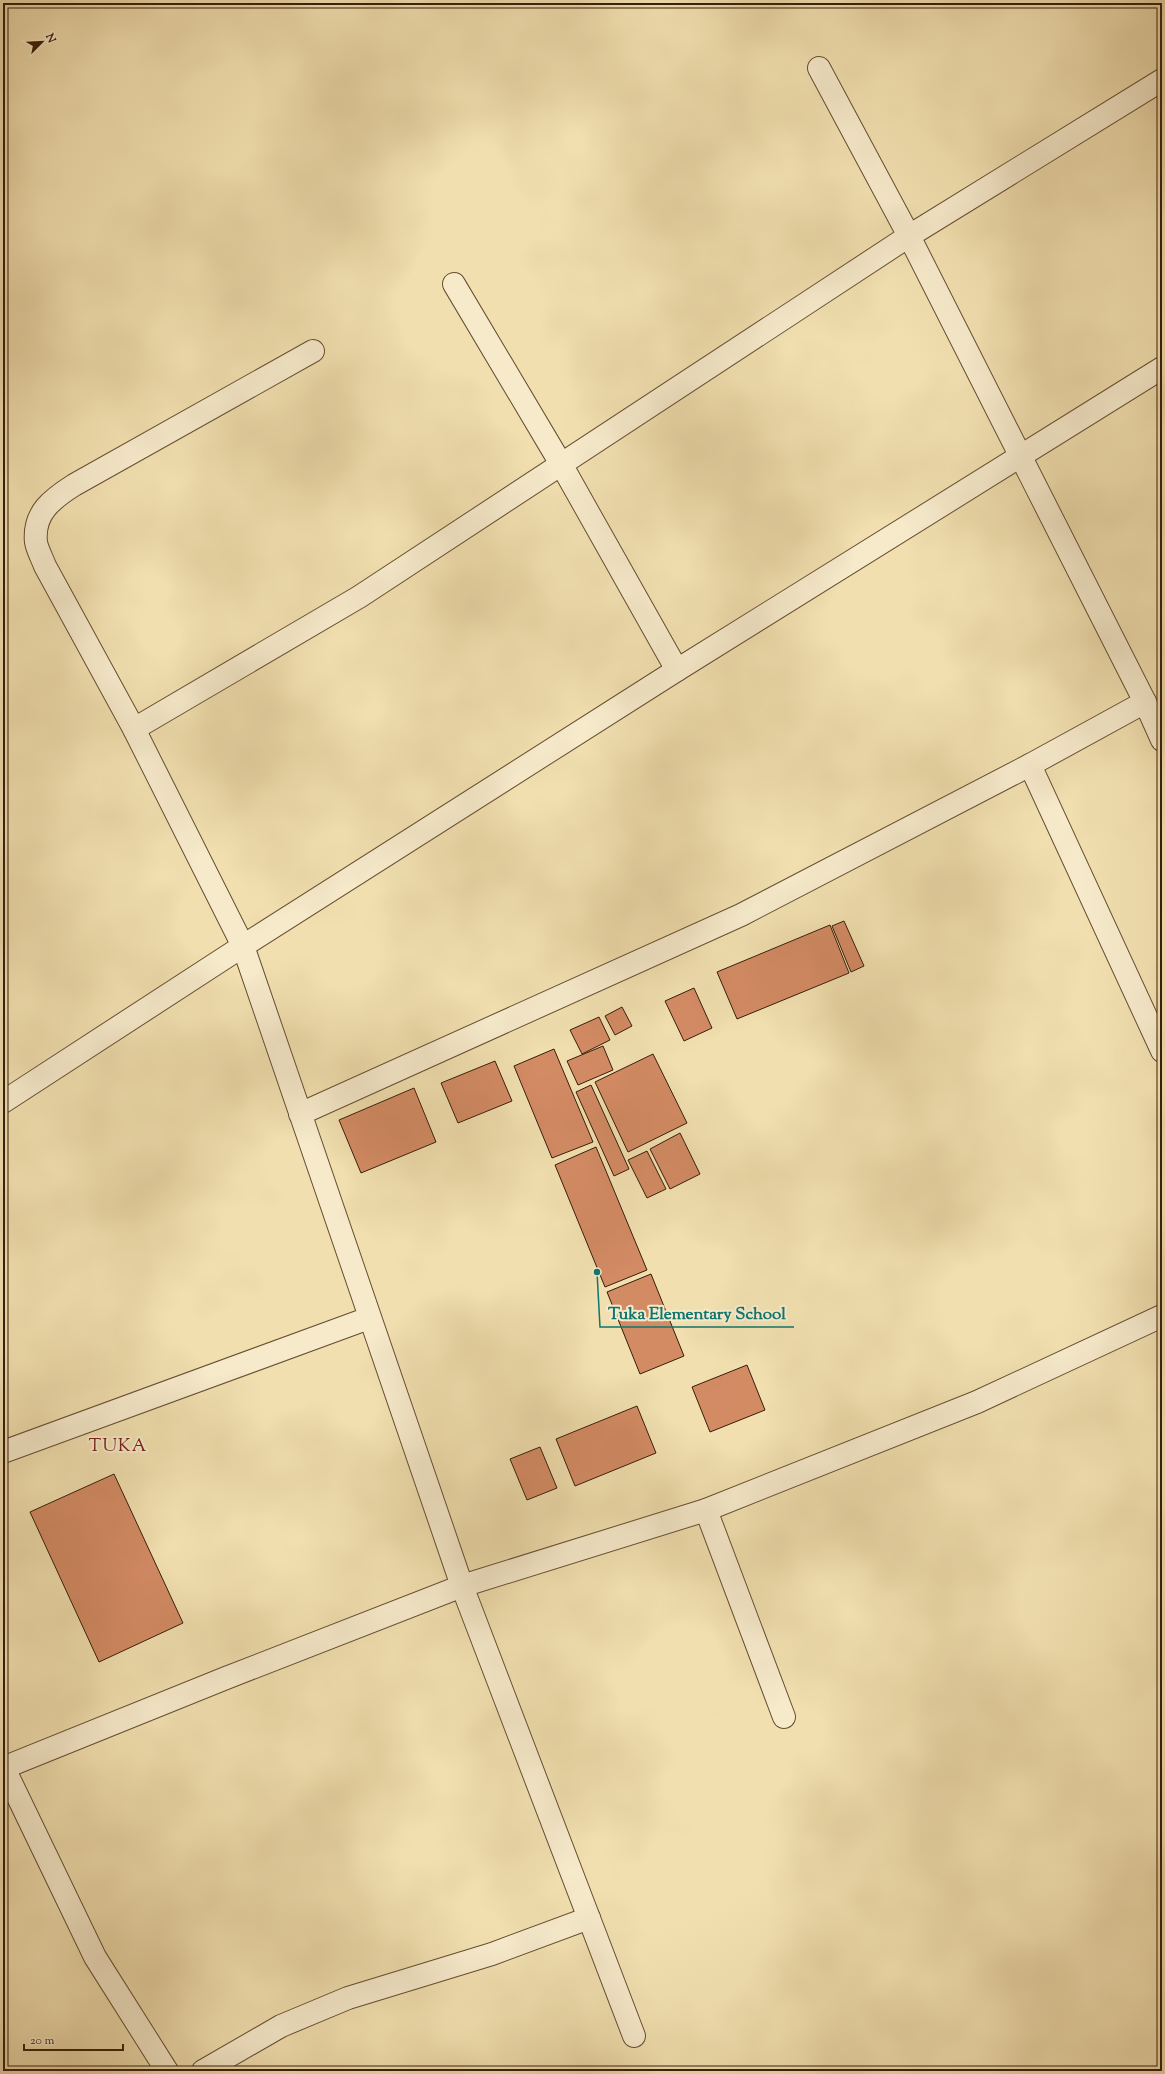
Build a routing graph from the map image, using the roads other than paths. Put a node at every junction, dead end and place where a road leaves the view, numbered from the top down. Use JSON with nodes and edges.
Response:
{"nodes":[{"id":1,"x":819,"y":68,"type":"dead end"},
{"id":2,"x":1162,"y":80,"type":"edge"},
{"id":3,"x":909,"y":236,"type":"junction"},
{"id":4,"x":454,"y":284,"type":"dead end"},
{"id":5,"x":313,"y":351,"type":"dead end"},
{"id":6,"x":1162,"y":368,"type":"edge"},
{"id":7,"x":1020,"y":458,"type":"junction"},
{"id":8,"x":561,"y":464,"type":"junction"},
{"id":9,"x":677,"y":670,"type":"junction"},
{"id":10,"x":1145,"y":702,"type":"junction"},
{"id":11,"x":134,"y":729,"type":"junction"},
{"id":12,"x":1162,"y":740,"type":"edge"},
{"id":13,"x":1030,"y":765,"type":"junction"},
{"id":14,"x":243,"y":946,"type":"junction"},
{"id":15,"x":1162,"y":1051,"type":"edge"},
{"id":16,"x":3,"y":1102,"type":"edge"},
{"id":17,"x":300,"y":1114,"type":"junction"},
{"id":18,"x":1162,"y":1316,"type":"edge"},
{"id":19,"x":369,"y":1318,"type":"junction"},
{"id":20,"x":3,"y":1452,"type":"edge"},
{"id":21,"x":706,"y":1510,"type":"junction"},
{"id":22,"x":462,"y":1586,"type":"junction"},
{"id":23,"x":784,"y":1717,"type":"dead end"},
{"id":24,"x":3,"y":1768,"type":"edge"},
{"id":25,"x":589,"y":1918,"type":"junction"},
{"id":26,"x":634,"y":2036,"type":"dead end"},
{"id":27,"x":167,"y":2071,"type":"edge"},
{"id":28,"x":203,"y":2071,"type":"edge"}],
"edges":[{"from":1,"to":3,"type":"street"},
{"from":2,"to":3,"type":"street"},
{"from":3,"to":7,"type":"street"},
{"from":3,"to":8,"type":"street"},
{"from":4,"to":8,"type":"street"},
{"from":5,"to":11,"type":"street"},
{"from":6,"to":7,"type":"street"},
{"from":7,"to":9,"type":"street"},
{"from":7,"to":10,"type":"street"},
{"from":8,"to":9,"type":"street"},
{"from":8,"to":11,"type":"street"},
{"from":9,"to":14,"type":"street"},
{"from":10,"to":12,"type":"street"},
{"from":10,"to":13,"type":"street"},
{"from":11,"to":14,"type":"street"},
{"from":13,"to":15,"type":"street"},
{"from":13,"to":17,"type":"street"},
{"from":14,"to":16,"type":"street"},
{"from":14,"to":17,"type":"street"},
{"from":17,"to":19,"type":"street"},
{"from":18,"to":21,"type":"street"},
{"from":19,"to":20,"type":"street"},
{"from":19,"to":22,"type":"street"},
{"from":21,"to":22,"type":"street"},
{"from":21,"to":23,"type":"street"},
{"from":22,"to":24,"type":"street"},
{"from":22,"to":25,"type":"street"},
{"from":24,"to":27,"type":"street"},
{"from":25,"to":26,"type":"street"},
{"from":25,"to":28,"type":"street"}]}
